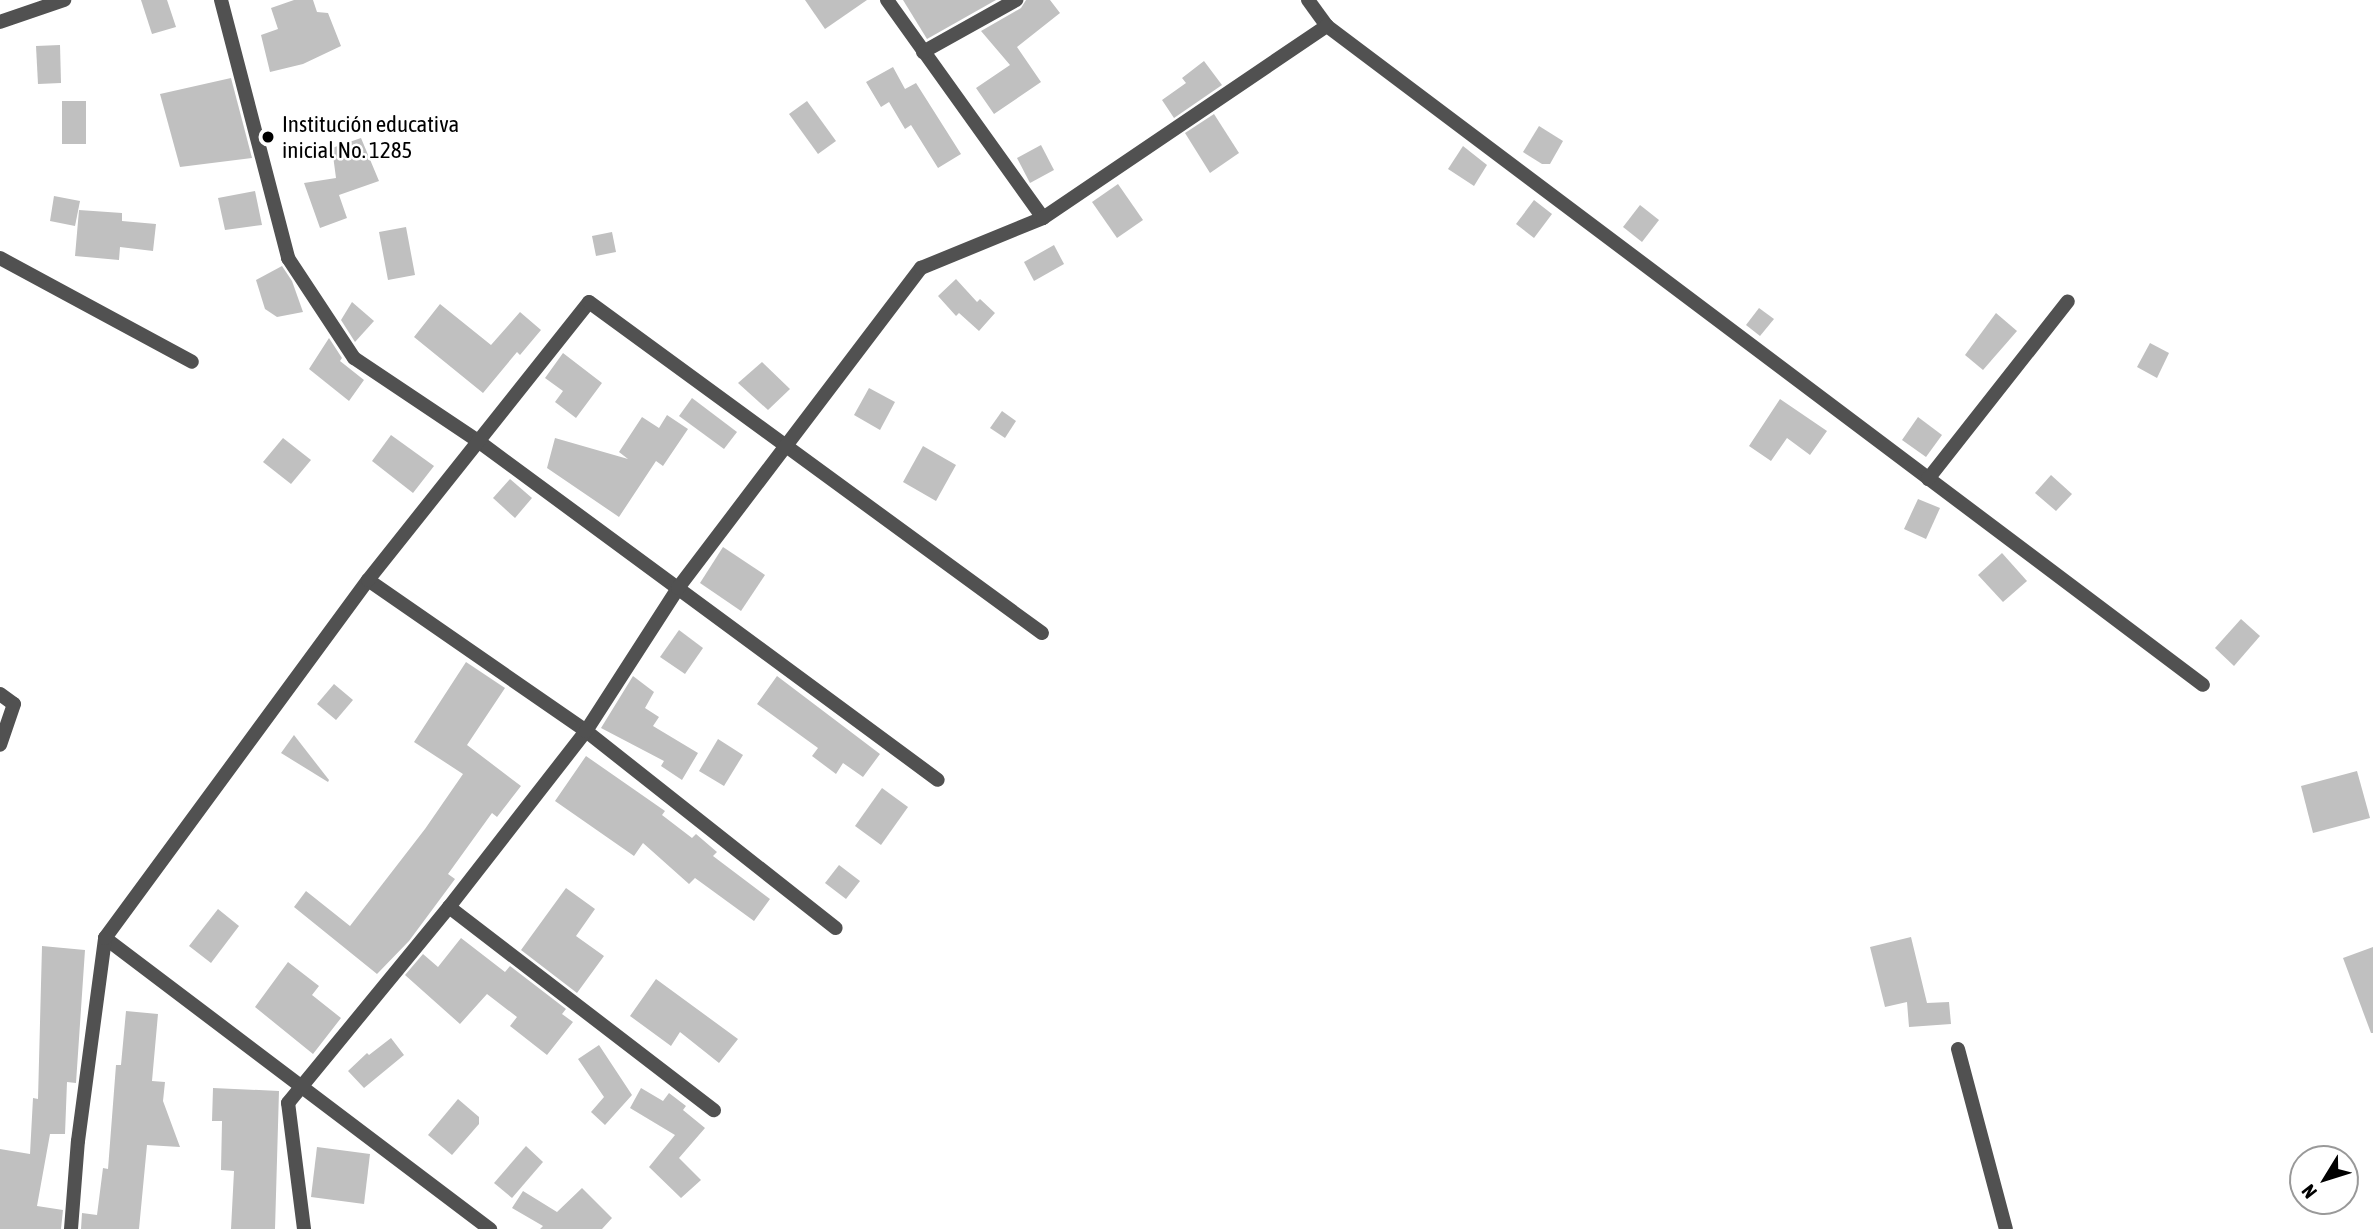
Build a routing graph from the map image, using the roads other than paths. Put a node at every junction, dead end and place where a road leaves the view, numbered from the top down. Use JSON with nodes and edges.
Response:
{"nodes":[{"id":1,"x":64,"y":0,"type":"edge"},
{"id":2,"x":221,"y":0,"type":"edge"},
{"id":3,"x":887,"y":0,"type":"edge"},
{"id":4,"x":1016,"y":0,"type":"edge"},
{"id":5,"x":1308,"y":0,"type":"edge"},
{"id":6,"x":0,"y":22,"type":"edge"},
{"id":7,"x":1327,"y":26,"type":"junction"},
{"id":8,"x":923,"y":52,"type":"junction"},
{"id":9,"x":1043,"y":218,"type":"junction"},
{"id":10,"x":0,"y":258,"type":"edge"},
{"id":11,"x":2068,"y":301,"type":"dead end"},
{"id":12,"x":192,"y":362,"type":"dead end"},
{"id":13,"x":478,"y":441,"type":"junction"},
{"id":14,"x":786,"y":445,"type":"junction"},
{"id":15,"x":1928,"y":479,"type":"junction"},
{"id":16,"x":368,"y":580,"type":"junction"},
{"id":17,"x":678,"y":588,"type":"junction"},
{"id":18,"x":1042,"y":633,"type":"dead end"},
{"id":19,"x":2203,"y":685,"type":"dead end"},
{"id":20,"x":0,"y":694,"type":"edge"},
{"id":21,"x":586,"y":731,"type":"junction"},
{"id":22,"x":0,"y":745,"type":"edge"},
{"id":23,"x":938,"y":780,"type":"dead end"},
{"id":24,"x":449,"y":907,"type":"junction"},
{"id":25,"x":835,"y":928,"type":"dead end"},
{"id":26,"x":105,"y":938,"type":"junction"},
{"id":27,"x":1958,"y":1049,"type":"dead end"},
{"id":28,"x":302,"y":1086,"type":"junction"},
{"id":29,"x":714,"y":1110,"type":"dead end"},
{"id":30,"x":71,"y":1229,"type":"edge"},
{"id":31,"x":304,"y":1229,"type":"edge"},
{"id":32,"x":490,"y":1229,"type":"edge"},
{"id":33,"x":2006,"y":1229,"type":"edge"}],
"edges":[{"from":1,"to":6,"type":"street"},
{"from":2,"to":13,"type":"street"},
{"from":3,"to":8,"type":"street"},
{"from":4,"to":8,"type":"street"},
{"from":5,"to":7,"type":"street"},
{"from":7,"to":9,"type":"street"},
{"from":7,"to":15,"type":"street"},
{"from":8,"to":9,"type":"street"},
{"from":9,"to":14,"type":"street"},
{"from":10,"to":12,"type":"street"},
{"from":11,"to":15,"type":"street"},
{"from":13,"to":14,"type":"street"},
{"from":13,"to":16,"type":"street"},
{"from":13,"to":17,"type":"street"},
{"from":14,"to":17,"type":"street"},
{"from":14,"to":18,"type":"street"},
{"from":15,"to":19,"type":"street"},
{"from":16,"to":21,"type":"street"},
{"from":16,"to":26,"type":"street"},
{"from":17,"to":21,"type":"street"},
{"from":17,"to":23,"type":"street"},
{"from":20,"to":22,"type":"street"},
{"from":21,"to":24,"type":"street"},
{"from":21,"to":25,"type":"street"},
{"from":24,"to":28,"type":"street"},
{"from":24,"to":29,"type":"street"},
{"from":26,"to":28,"type":"street"},
{"from":26,"to":30,"type":"street"},
{"from":27,"to":33,"type":"street"},
{"from":28,"to":31,"type":"street"},
{"from":28,"to":32,"type":"street"}]}
